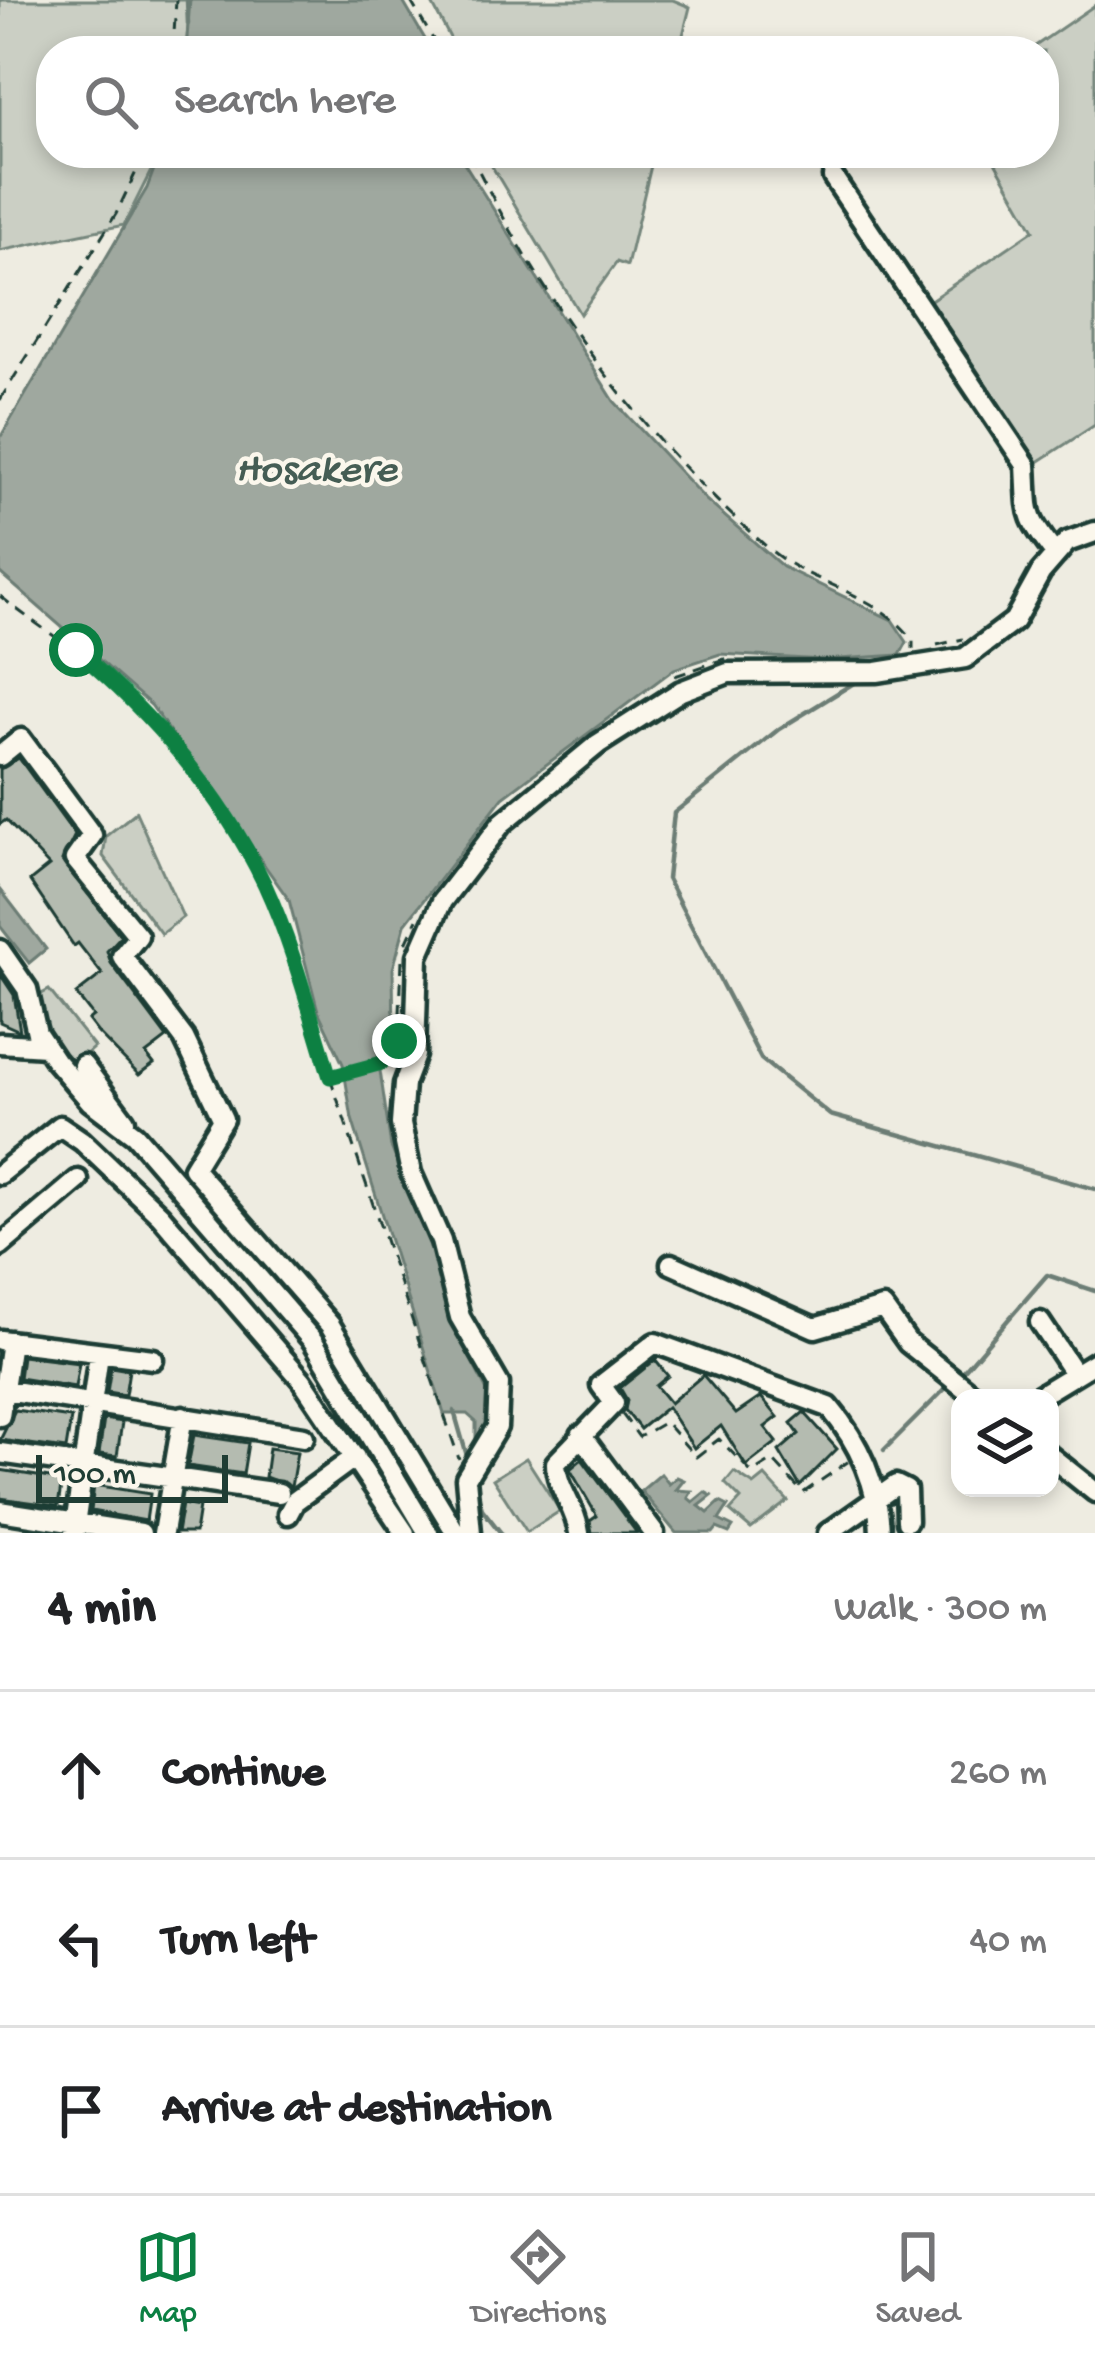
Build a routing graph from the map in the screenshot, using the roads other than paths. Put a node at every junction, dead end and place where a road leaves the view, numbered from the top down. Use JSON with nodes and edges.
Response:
{"nodes":[{"id":1,"x":833,"y":177,"type":"dead end"},
{"id":2,"x":1095,"y":532,"type":"edge"},
{"id":3,"x":1056,"y":555,"type":"junction"},
{"id":4,"x":0,"y":756,"type":"edge"},
{"id":5,"x":0,"y":950,"type":"edge"},
{"id":6,"x":0,"y":1043,"type":"edge"},
{"id":7,"x":45,"y":1046,"type":"junction"},
{"id":8,"x":83,"y":1065,"type":"dead end"},
{"id":9,"x":135,"y":1136,"type":"junction"},
{"id":10,"x":0,"y":1174,"type":"edge"},
{"id":11,"x":78,"y":1180,"type":"dead end"},
{"id":12,"x":0,"y":1246,"type":"edge"},
{"id":13,"x":670,"y":1264,"type":"dead end"},
{"id":14,"x":1040,"y":1322,"type":"dead end"},
{"id":15,"x":330,"y":1324,"type":"junction"},
{"id":16,"x":6,"y":1341,"type":"edge"},
{"id":17,"x":313,"y":1341,"type":"junction"},
{"id":18,"x":99,"y":1354,"type":"junction"},
{"id":19,"x":153,"y":1359,"type":"dead end"},
{"id":20,"x":1095,"y":1362,"type":"edge"},
{"id":21,"x":1074,"y":1373,"type":"junction"},
{"id":22,"x":2,"y":1389,"type":"edge"},
{"id":23,"x":966,"y":1389,"type":"edge"},
{"id":24,"x":1050,"y":1389,"type":"edge"},
{"id":25,"x":94,"y":1402,"type":"junction"},
{"id":26,"x":0,"y":1416,"type":"edge"},
{"id":27,"x":183,"y":1416,"type":"junction"},
{"id":28,"x":389,"y":1420,"type":"junction"},
{"id":29,"x":368,"y":1431,"type":"junction"},
{"id":30,"x":580,"y":1435,"type":"junction"},
{"id":31,"x":304,"y":1437,"type":"dead end"},
{"id":32,"x":0,"y":1453,"type":"edge"},
{"id":33,"x":355,"y":1457,"type":"junction"},
{"id":34,"x":1059,"y":1463,"type":"edge"},
{"id":35,"x":83,"y":1467,"type":"junction"},
{"id":36,"x":172,"y":1479,"type":"junction"},
{"id":37,"x":1095,"y":1492,"type":"edge"},
{"id":38,"x":279,"y":1493,"type":"dead end"},
{"id":39,"x":877,"y":1497,"type":"junction"},
{"id":40,"x":0,"y":1511,"type":"edge"},
{"id":41,"x":288,"y":1514,"type":"dead end"},
{"id":42,"x":427,"y":1518,"type":"edge"},
{"id":43,"x":907,"y":1520,"type":"dead end"},
{"id":44,"x":75,"y":1528,"type":"edge"},
{"id":45,"x":141,"y":1533,"type":"edge"},
{"id":46,"x":163,"y":1533,"type":"edge"},
{"id":47,"x":405,"y":1533,"type":"edge"},
{"id":48,"x":456,"y":1533,"type":"edge"},
{"id":49,"x":471,"y":1533,"type":"edge"},
{"id":50,"x":579,"y":1533,"type":"edge"},
{"id":51,"x":654,"y":1533,"type":"edge"},
{"id":52,"x":828,"y":1533,"type":"edge"},
{"id":53,"x":880,"y":1533,"type":"edge"}],
"edges":[{"from":1,"to":3,"type":"street"},
{"from":2,"to":3,"type":"street"},
{"from":3,"to":49,"type":"street"},
{"from":4,"to":15,"type":"street"},
{"from":5,"to":7,"type":"street"},
{"from":6,"to":7,"type":"street"},
{"from":7,"to":9,"type":"street"},
{"from":8,"to":9,"type":"street"},
{"from":9,"to":17,"type":"street"},
{"from":10,"to":33,"type":"street"},
{"from":11,"to":12,"type":"street"},
{"from":13,"to":23,"type":"street"},
{"from":14,"to":21,"type":"street"},
{"from":15,"to":17,"type":"street"},
{"from":15,"to":28,"type":"street"},
{"from":16,"to":18,"type":"street"},
{"from":16,"to":22,"type":"street"},
{"from":17,"to":29,"type":"street"},
{"from":18,"to":19,"type":"street"},
{"from":18,"to":25,"type":"street"},
{"from":20,"to":21,"type":"street"},
{"from":21,"to":24,"type":"street"},
{"from":22,"to":25,"type":"street"},
{"from":22,"to":26,"type":"street"},
{"from":25,"to":27,"type":"street"},
{"from":25,"to":35,"type":"street"},
{"from":27,"to":31,"type":"street"},
{"from":27,"to":36,"type":"street"},
{"from":28,"to":29,"type":"street"},
{"from":28,"to":42,"type":"street"},
{"from":29,"to":42,"type":"street"},
{"from":30,"to":39,"type":"street"},
{"from":30,"to":50,"type":"street"},
{"from":30,"to":51,"type":"street"},
{"from":32,"to":35,"type":"street"},
{"from":33,"to":41,"type":"street"},
{"from":33,"to":47,"type":"street"},
{"from":34,"to":37,"type":"street"},
{"from":35,"to":36,"type":"street"},
{"from":35,"to":44,"type":"street"},
{"from":36,"to":38,"type":"street"},
{"from":36,"to":46,"type":"street"},
{"from":39,"to":43,"type":"street"},
{"from":39,"to":52,"type":"street"},
{"from":39,"to":53,"type":"street"},
{"from":40,"to":44,"type":"street"},
{"from":42,"to":48,"type":"street"},
{"from":44,"to":45,"type":"street"}]}
